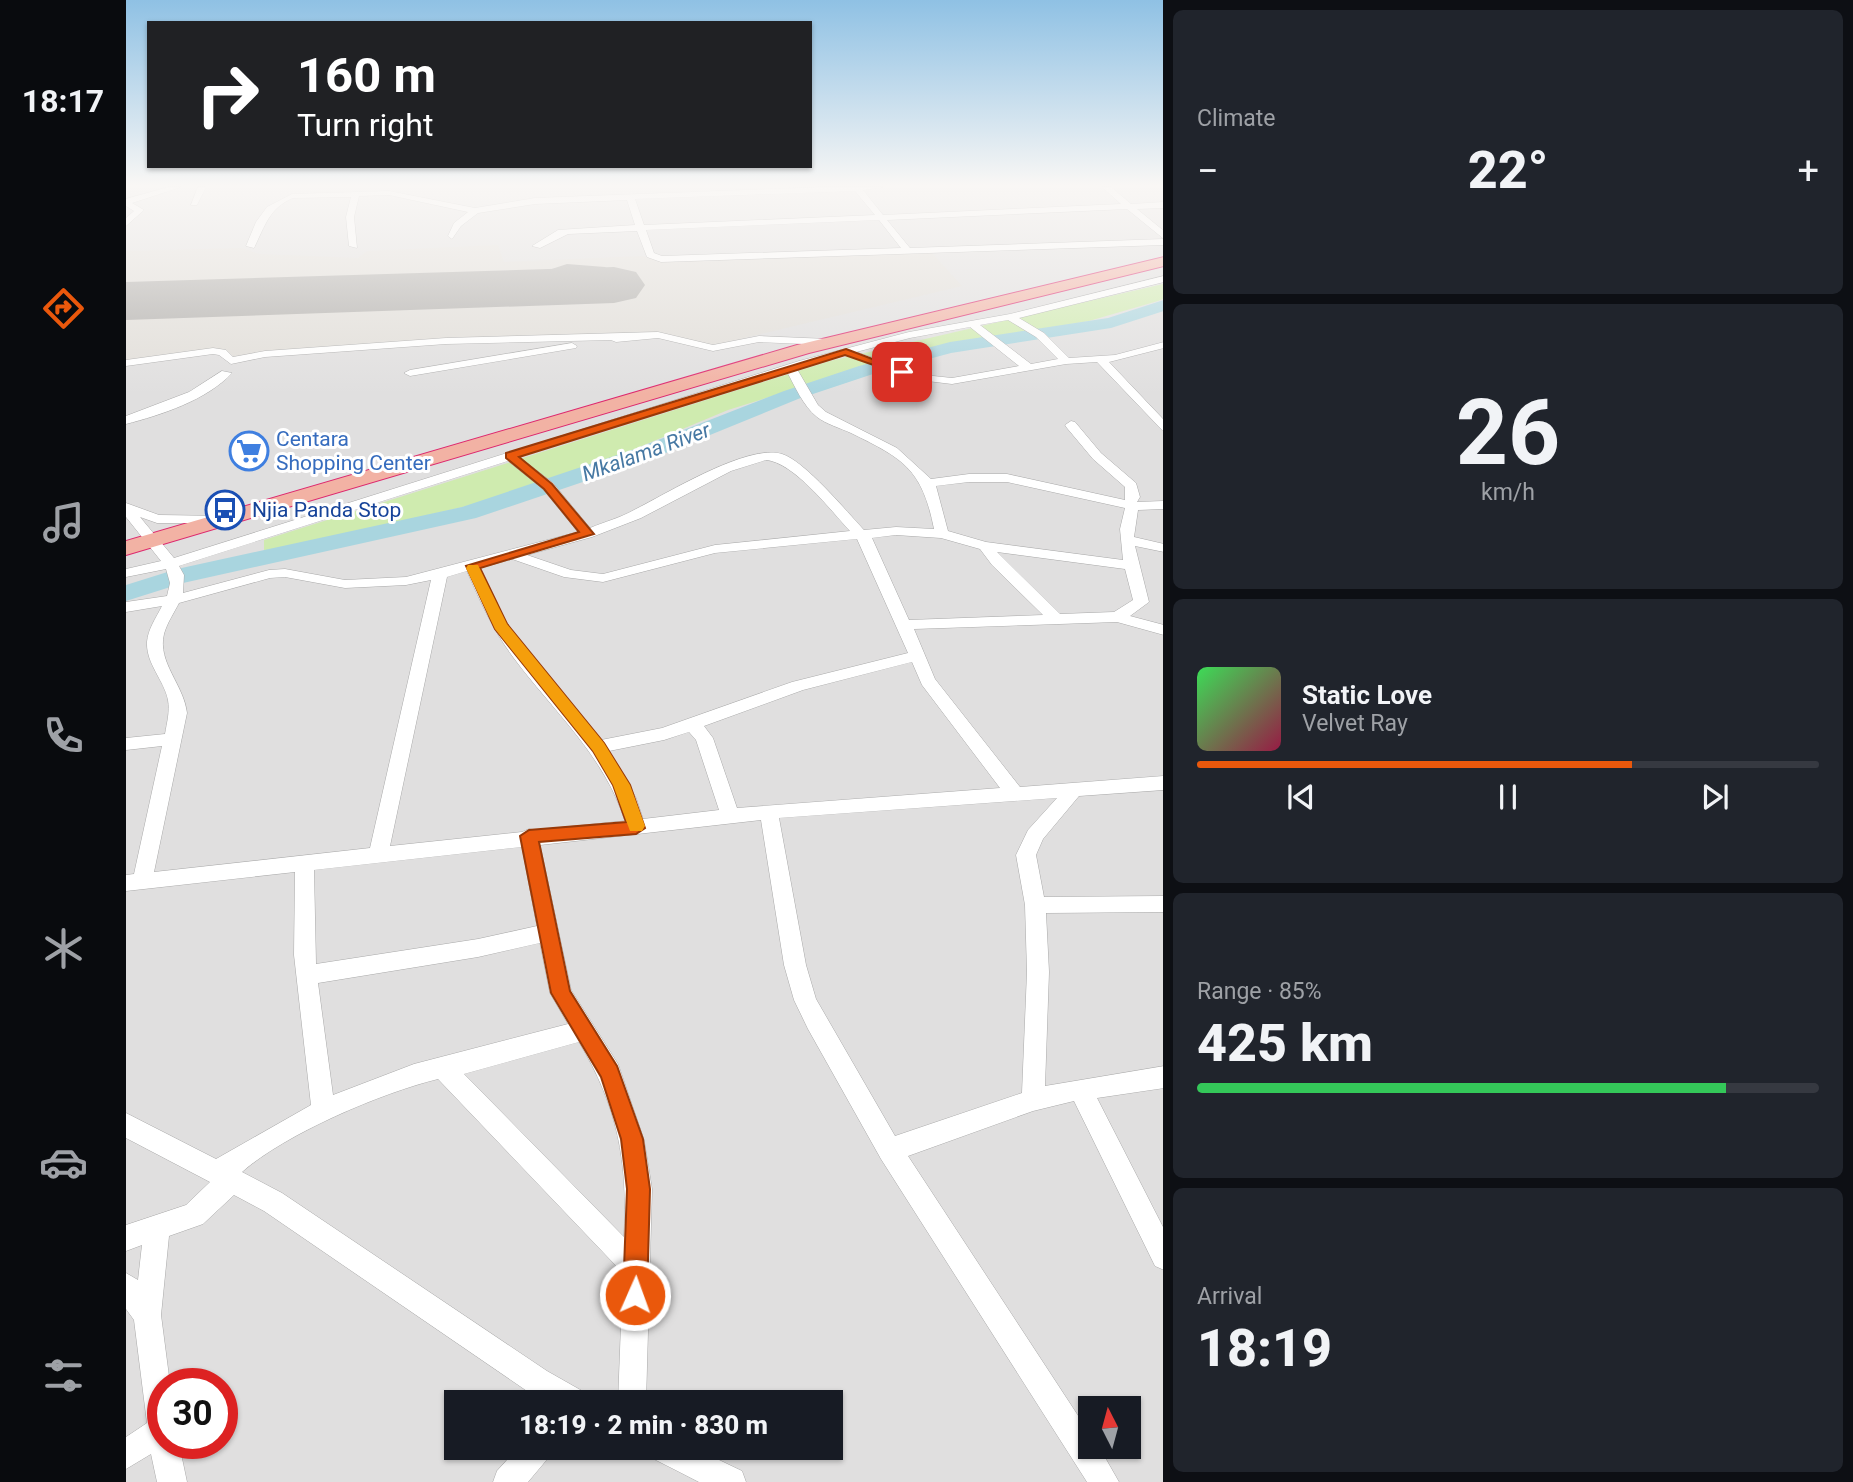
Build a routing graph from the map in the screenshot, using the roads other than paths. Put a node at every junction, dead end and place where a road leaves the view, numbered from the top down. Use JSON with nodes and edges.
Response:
{"nodes":[{"id":1,"x":653,"y":256,"type":"edge"},
{"id":2,"x":749,"y":256,"type":"edge"},
{"id":3,"x":1163,"y":261,"type":"edge"},
{"id":4,"x":1163,"y":279,"type":"edge"},
{"id":5,"x":1010,"y":317,"type":"junction"},
{"id":6,"x":972,"y":324,"type":"junction"},
{"id":7,"x":625,"y":336,"type":"junction"},
{"id":8,"x":828,"y":342,"type":"junction"},
{"id":9,"x":1163,"y":345,"type":"edge"},
{"id":10,"x":846,"y":352,"type":"junction"},
{"id":11,"x":1101,"y":360,"type":"junction"},
{"id":12,"x":1066,"y":361,"type":"junction"},
{"id":13,"x":126,"y":363,"type":"edge"},
{"id":14,"x":790,"y":367,"type":"junction"},
{"id":15,"x":1029,"y":368,"type":"junction"},
{"id":16,"x":226,"y":373,"type":"dead end"},
{"id":17,"x":410,"y":373,"type":"dead end"},
{"id":18,"x":126,"y":420,"type":"edge"},
{"id":19,"x":1072,"y":425,"type":"dead end"},
{"id":20,"x":1163,"y":427,"type":"edge"},
{"id":21,"x":510,"y":456,"type":"junction"},
{"id":22,"x":928,"y":483,"type":"junction"},
{"id":23,"x":1131,"y":505,"type":"junction"},
{"id":24,"x":1163,"y":505,"type":"edge"},
{"id":25,"x":126,"y":508,"type":"edge"},
{"id":26,"x":224,"y":519,"type":"junction"},
{"id":27,"x":587,"y":534,"type":"junction"},
{"id":28,"x":862,"y":534,"type":"junction"},
{"id":29,"x":943,"y":534,"type":"junction"},
{"id":30,"x":1128,"y":540,"type":"junction"},
{"id":31,"x":150,"y":541,"type":"junction"},
{"id":32,"x":985,"y":546,"type":"junction"},
{"id":33,"x":126,"y":548,"type":"edge"},
{"id":34,"x":1163,"y":548,"type":"edge"},
{"id":35,"x":511,"y":554,"type":"junction"},
{"id":36,"x":173,"y":563,"type":"junction"},
{"id":37,"x":472,"y":566,"type":"junction"},
{"id":38,"x":1132,"y":566,"type":"junction"},
{"id":39,"x":126,"y":573,"type":"edge"},
{"id":40,"x":440,"y":574,"type":"junction"},
{"id":41,"x":173,"y":600,"type":"junction"},
{"id":42,"x":126,"y":607,"type":"edge"},
{"id":43,"x":1117,"y":617,"type":"junction"},
{"id":44,"x":1055,"y":618,"type":"junction"},
{"id":45,"x":903,"y":625,"type":"junction"},
{"id":46,"x":1163,"y":631,"type":"edge"},
{"id":47,"x":916,"y":656,"type":"junction"},
{"id":48,"x":691,"y":723,"type":"junction"},
{"id":49,"x":174,"y":739,"type":"junction"},
{"id":50,"x":126,"y":744,"type":"edge"},
{"id":51,"x":598,"y":747,"type":"junction"},
{"id":52,"x":1163,"y":783,"type":"edge"},
{"id":53,"x":1074,"y":790,"type":"junction"},
{"id":54,"x":1016,"y":794,"type":"junction"},
{"id":55,"x":769,"y":812,"type":"junction"},
{"id":56,"x":730,"y":816,"type":"junction"},
{"id":57,"x":636,"y":828,"type":"junction"},
{"id":58,"x":529,"y":836,"type":"junction"},
{"id":59,"x":379,"y":853,"type":"junction"},
{"id":60,"x":305,"y":862,"type":"junction"},
{"id":61,"x":134,"y":882,"type":"edge"},
{"id":62,"x":1163,"y":904,"type":"edge"},
{"id":63,"x":1035,"y":905,"type":"junction"},
{"id":64,"x":547,"y":933,"type":"junction"},
{"id":65,"x":308,"y":975,"type":"junction"},
{"id":66,"x":584,"y":1030,"type":"junction"},
{"id":67,"x":443,"y":1068,"type":"junction"},
{"id":68,"x":1163,"y":1077,"type":"edge"},
{"id":69,"x":1080,"y":1089,"type":"junction"},
{"id":70,"x":1033,"y":1100,"type":"junction"},
{"id":71,"x":323,"y":1110,"type":"junction"},
{"id":72,"x":126,"y":1125,"type":"edge"},
{"id":73,"x":890,"y":1150,"type":"junction"},
{"id":74,"x":225,"y":1176,"type":"junction"},
{"id":75,"x":157,"y":1230,"type":"junction"},
{"id":76,"x":126,"y":1238,"type":"edge"},
{"id":77,"x":1163,"y":1255,"type":"edge"},
{"id":78,"x":636,"y":1268,"type":"junction"},
{"id":79,"x":126,"y":1286,"type":"edge"},
{"id":80,"x":146,"y":1315,"type":"junction"},
{"id":81,"x":153,"y":1368,"type":"edge"},
{"id":82,"x":553,"y":1390,"type":"edge"},
{"id":83,"x":632,"y":1390,"type":"edge"},
{"id":84,"x":147,"y":1444,"type":"edge"},
{"id":85,"x":126,"y":1454,"type":"edge"},
{"id":86,"x":168,"y":1459,"type":"edge"},
{"id":87,"x":527,"y":1460,"type":"edge"},
{"id":88,"x":686,"y":1460,"type":"edge"},
{"id":89,"x":172,"y":1482,"type":"edge"},
{"id":90,"x":508,"y":1482,"type":"edge"},
{"id":91,"x":731,"y":1482,"type":"edge"},
{"id":92,"x":1104,"y":1482,"type":"edge"}],
"edges":[{"from":1,"to":2,"type":"street"},
{"from":3,"to":8,"type":"highway"},
{"from":4,"to":5,"type":"street"},
{"from":5,"to":6,"type":"street"},
{"from":5,"to":12,"type":"street"},
{"from":6,"to":10,"type":"street"},
{"from":6,"to":15,"type":"street"},
{"from":7,"to":8,"type":"street"},
{"from":7,"to":13,"type":"street"},
{"from":7,"to":17,"type":"street"},
{"from":8,"to":26,"type":"highway"},
{"from":9,"to":11,"type":"street"},
{"from":10,"to":14,"type":"street"},
{"from":10,"to":15,"type":"street"},
{"from":11,"to":12,"type":"street"},
{"from":11,"to":20,"type":"street"},
{"from":12,"to":15,"type":"street"},
{"from":14,"to":21,"type":"street"},
{"from":14,"to":22,"type":"street"},
{"from":16,"to":18,"type":"street"},
{"from":19,"to":23,"type":"street"},
{"from":21,"to":27,"type":"street"},
{"from":21,"to":36,"type":"street"},
{"from":22,"to":23,"type":"street"},
{"from":22,"to":29,"type":"street"},
{"from":23,"to":24,"type":"street"},
{"from":23,"to":30,"type":"street"},
{"from":25,"to":26,"type":"street"},
{"from":25,"to":31,"type":"street"},
{"from":26,"to":31,"type":"highway"},
{"from":27,"to":28,"type":"street"},
{"from":27,"to":35,"type":"street"},
{"from":28,"to":29,"type":"street"},
{"from":28,"to":35,"type":"street"},
{"from":28,"to":45,"type":"street"},
{"from":29,"to":32,"type":"street"},
{"from":30,"to":34,"type":"street"},
{"from":30,"to":38,"type":"street"},
{"from":31,"to":33,"type":"highway"},
{"from":31,"to":36,"type":"street"},
{"from":32,"to":38,"type":"street"},
{"from":32,"to":44,"type":"street"},
{"from":35,"to":37,"type":"street"},
{"from":36,"to":39,"type":"street"},
{"from":36,"to":41,"type":"street"},
{"from":37,"to":40,"type":"street"},
{"from":37,"to":51,"type":"street"},
{"from":38,"to":43,"type":"street"},
{"from":40,"to":41,"type":"street"},
{"from":40,"to":59,"type":"street"},
{"from":41,"to":42,"type":"street"},
{"from":41,"to":49,"type":"street"},
{"from":43,"to":44,"type":"street"},
{"from":43,"to":46,"type":"street"},
{"from":44,"to":45,"type":"street"},
{"from":45,"to":47,"type":"street"},
{"from":47,"to":48,"type":"street"},
{"from":47,"to":54,"type":"street"},
{"from":48,"to":51,"type":"street"},
{"from":48,"to":56,"type":"street"},
{"from":49,"to":50,"type":"street"},
{"from":49,"to":61,"type":"street"},
{"from":51,"to":57,"type":"street"},
{"from":52,"to":53,"type":"street"},
{"from":53,"to":54,"type":"street"},
{"from":53,"to":63,"type":"street"},
{"from":54,"to":55,"type":"street"},
{"from":55,"to":56,"type":"street"},
{"from":55,"to":73,"type":"street"},
{"from":56,"to":57,"type":"street"},
{"from":57,"to":58,"type":"street"},
{"from":58,"to":59,"type":"street"},
{"from":58,"to":64,"type":"street"},
{"from":59,"to":60,"type":"street"},
{"from":60,"to":61,"type":"street"},
{"from":60,"to":65,"type":"street"},
{"from":62,"to":63,"type":"street"},
{"from":63,"to":70,"type":"street"},
{"from":64,"to":65,"type":"street"},
{"from":64,"to":66,"type":"street"},
{"from":65,"to":71,"type":"street"},
{"from":66,"to":67,"type":"street"},
{"from":66,"to":78,"type":"street"},
{"from":67,"to":71,"type":"street"},
{"from":67,"to":78,"type":"street"},
{"from":68,"to":69,"type":"street"},
{"from":69,"to":70,"type":"street"},
{"from":69,"to":77,"type":"street"},
{"from":70,"to":73,"type":"street"},
{"from":71,"to":74,"type":"street"},
{"from":72,"to":74,"type":"street"},
{"from":73,"to":92,"type":"street"},
{"from":74,"to":75,"type":"street"},
{"from":74,"to":82,"type":"street"},
{"from":75,"to":76,"type":"street"},
{"from":75,"to":80,"type":"street"},
{"from":78,"to":83,"type":"street"},
{"from":79,"to":80,"type":"street"},
{"from":80,"to":81,"type":"street"},
{"from":84,"to":85,"type":"street"},
{"from":86,"to":89,"type":"street"},
{"from":87,"to":90,"type":"street"},
{"from":88,"to":91,"type":"street"}]}
